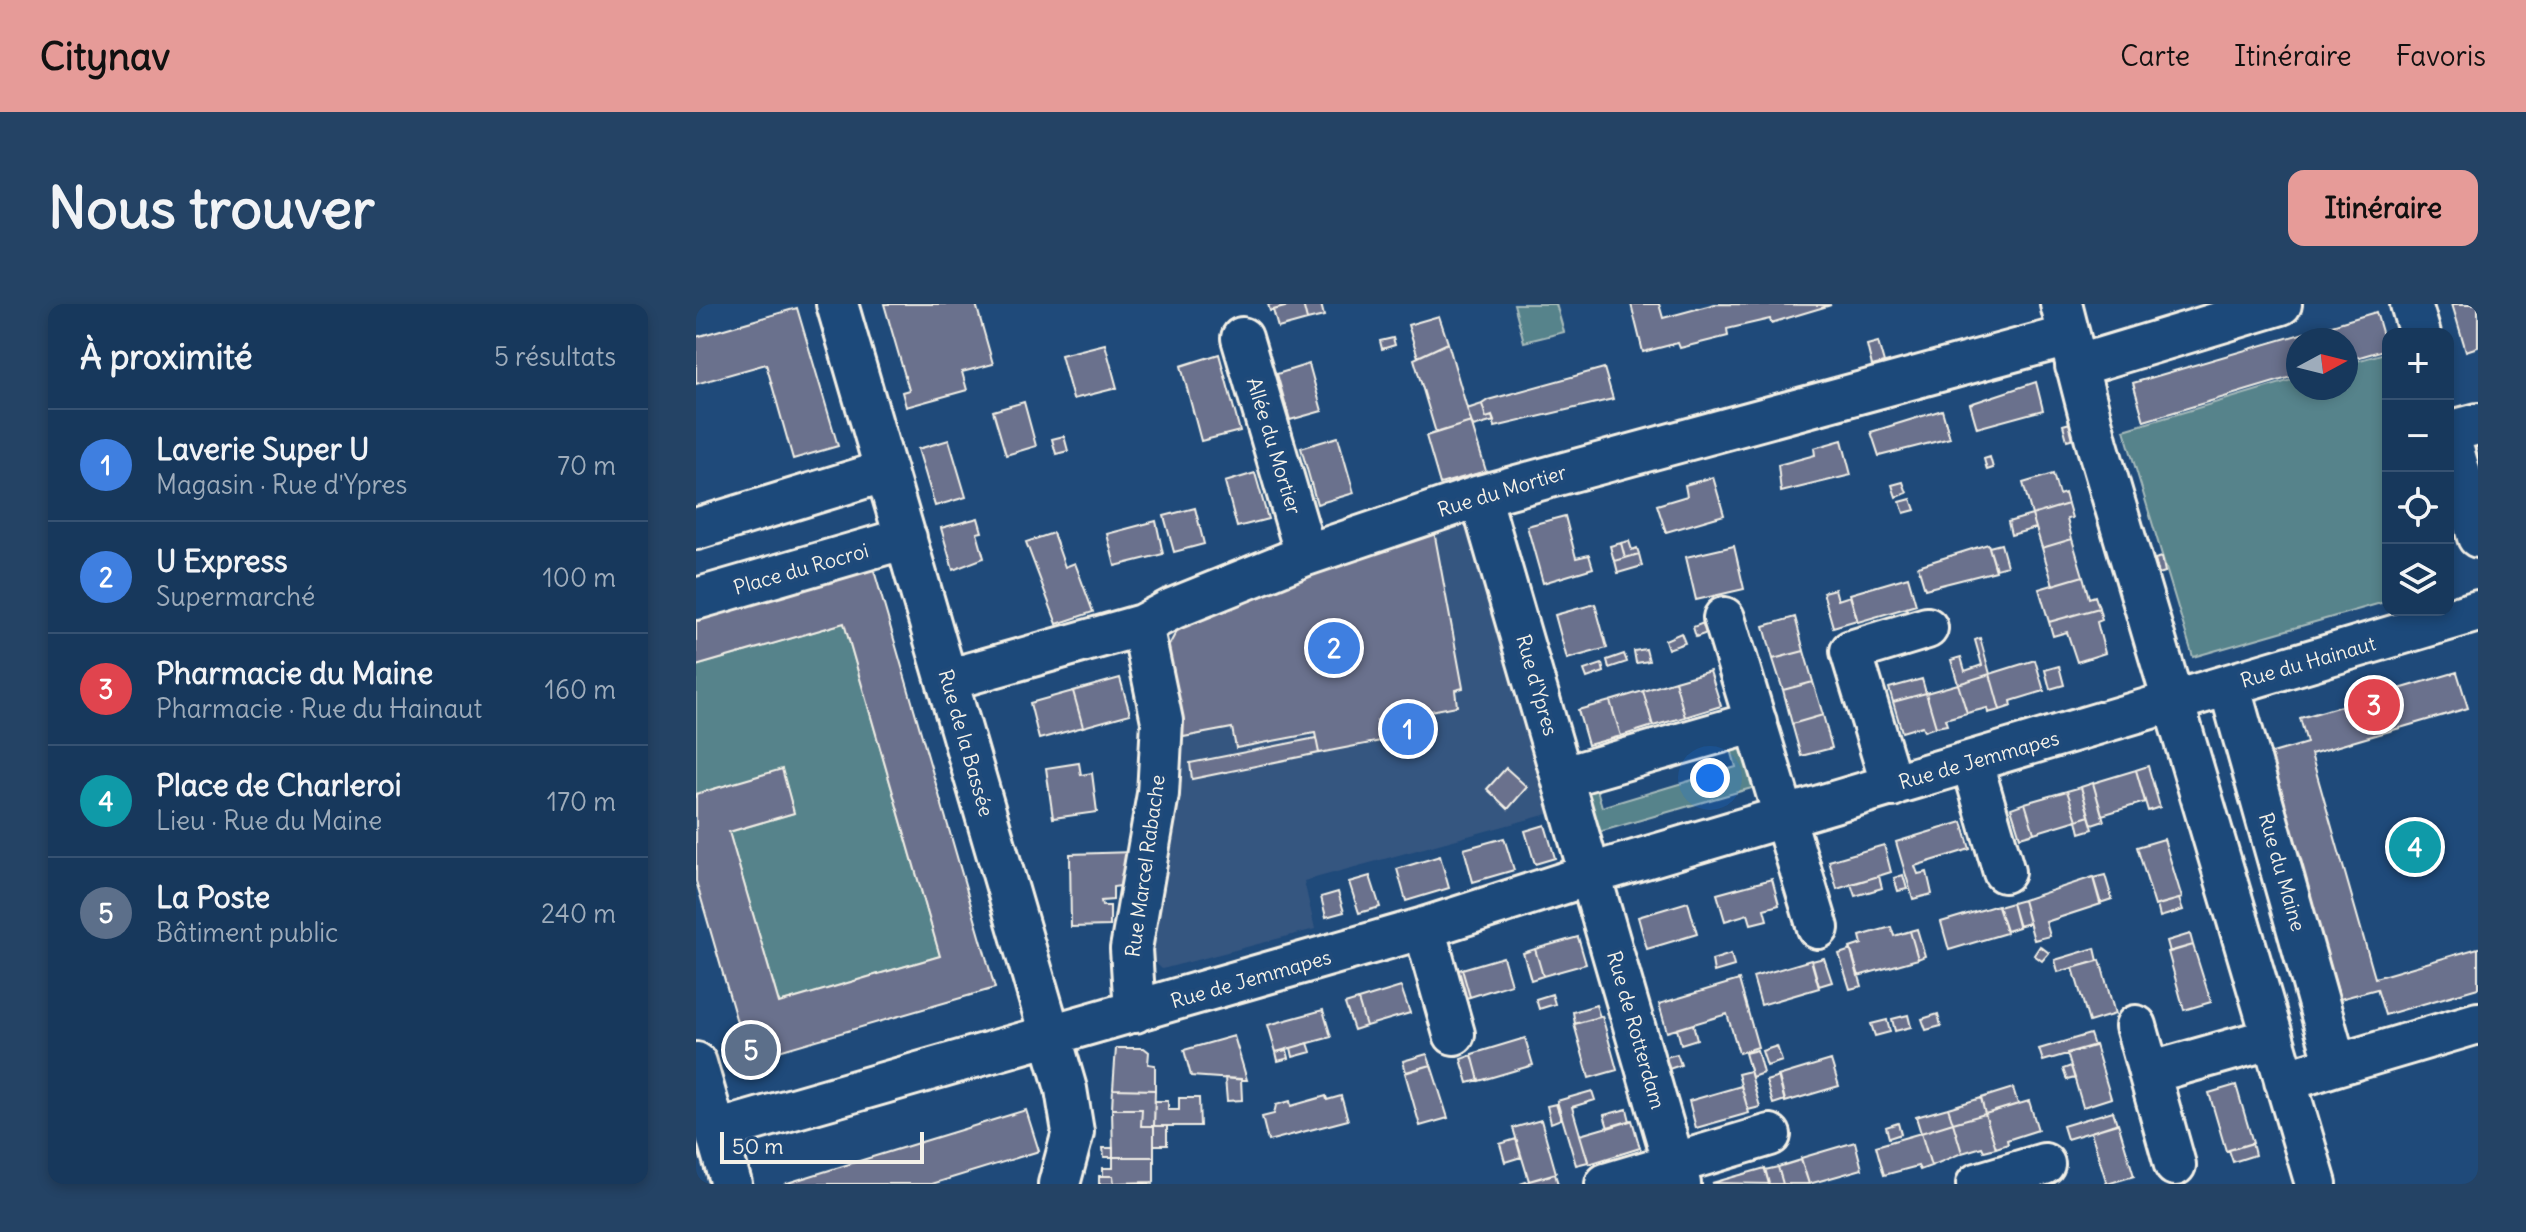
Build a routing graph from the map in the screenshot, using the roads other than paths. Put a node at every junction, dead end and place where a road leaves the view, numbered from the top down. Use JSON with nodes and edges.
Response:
{"nodes":[{"id":1,"x":837,"y":304,"type":"edge"},
{"id":2,"x":2281,"y":304,"type":"edge"},
{"id":3,"x":2411,"y":304,"type":"edge"},
{"id":4,"x":2418,"y":328,"type":"edge"},
{"id":5,"x":2068,"y":335,"type":"edge"},
{"id":6,"x":1242,"y":338,"type":"dead end"},
{"id":7,"x":2478,"y":424,"type":"edge"},
{"id":8,"x":2454,"y":430,"type":"edge"},
{"id":9,"x":2454,"y":453,"type":"edge"},
{"id":10,"x":886,"y":471,"type":"junction"},
{"id":11,"x":1480,"y":496,"type":"junction"},
{"id":12,"x":696,"y":529,"type":"edge"},
{"id":13,"x":2478,"y":537,"type":"edge"},
{"id":14,"x":906,"y":538,"type":"junction"},
{"id":15,"x":1306,"y":555,"type":"junction"},
{"id":16,"x":696,"y":599,"type":"edge"},
{"id":17,"x":2478,"y":611,"type":"edge"},
{"id":18,"x":1724,"y":618,"type":"dead end"},
{"id":19,"x":1142,"y":625,"type":"junction"},
{"id":20,"x":1927,"y":628,"type":"dead end"},
{"id":21,"x":947,"y":680,"type":"junction"},
{"id":22,"x":2229,"y":685,"type":"junction"},
{"id":23,"x":2174,"y":703,"type":"junction"},
{"id":24,"x":1756,"y":722,"type":"junction"},
{"id":25,"x":1972,"y":763,"type":"junction"},
{"id":26,"x":1564,"y":777,"type":"junction"},
{"id":27,"x":1892,"y":786,"type":"junction"},
{"id":28,"x":1784,"y":818,"type":"junction"},
{"id":29,"x":2004,"y":872,"type":"dead end"},
{"id":30,"x":1593,"y":875,"type":"junction"},
{"id":31,"x":1424,"y":928,"type":"junction"},
{"id":32,"x":1818,"y":928,"type":"dead end"},
{"id":33,"x":1135,"y":1012,"type":"junction"},
{"id":34,"x":2478,"y":1023,"type":"edge"},
{"id":35,"x":2136,"y":1026,"type":"dead end"},
{"id":36,"x":1454,"y":1034,"type":"dead end"},
{"id":37,"x":1052,"y":1035,"type":"junction"},
{"id":38,"x":2273,"y":1038,"type":"junction"},
{"id":39,"x":2336,"y":1065,"type":"junction"},
{"id":40,"x":2149,"y":1073,"type":"junction"},
{"id":41,"x":2285,"y":1081,"type":"junction"},
{"id":42,"x":709,"y":1130,"type":"edge"},
{"id":43,"x":1770,"y":1135,"type":"dead end"},
{"id":44,"x":2044,"y":1164,"type":"dead end"},
{"id":45,"x":2175,"y":1165,"type":"dead end"},
{"id":46,"x":1677,"y":1174,"type":"edge"},
{"id":47,"x":1059,"y":1184,"type":"edge"},
{"id":48,"x":1606,"y":1184,"type":"edge"},
{"id":49,"x":1977,"y":1184,"type":"edge"},
{"id":50,"x":2316,"y":1184,"type":"edge"}],
"edges":[{"from":1,"to":10,"type":"street","name":"Rue de la Bassée"},
{"from":2,"to":5,"type":"street"},
{"from":3,"to":4,"type":"street"},
{"from":5,"to":11,"type":"street","name":"Rue du Mortier"},
{"from":5,"to":23,"type":"street"},
{"from":6,"to":15,"type":"street","name":"Allée du Mortier"},
{"from":7,"to":8,"type":"street"},
{"from":9,"to":13,"type":"street"},
{"from":10,"to":12,"type":"street"},
{"from":10,"to":14,"type":"street","name":"Rue de la Bassée"},
{"from":11,"to":15,"type":"street","name":"Rue du Mortier"},
{"from":11,"to":26,"type":"street","name":"Rue d'Ypres"},
{"from":14,"to":16,"type":"street","name":"Place du Rocroi"},
{"from":14,"to":21,"type":"street","name":"Rue de la Bassée"},
{"from":15,"to":19,"type":"street","name":"Rue du Mortier"},
{"from":17,"to":22,"type":"street","name":"Rue du Hainaut"},
{"from":18,"to":24,"type":"street"},
{"from":19,"to":21,"type":"street","name":"Rue du Mortier"},
{"from":19,"to":33,"type":"street","name":"Rue Marcel Rabache"},
{"from":20,"to":27,"type":"street"},
{"from":21,"to":37,"type":"street","name":"Rue de la Bassée"},
{"from":22,"to":23,"type":"street"},
{"from":22,"to":39,"type":"street","name":"Rue du Maine"},
{"from":23,"to":25,"type":"street","name":"Rue de Jemmapes"},
{"from":23,"to":38,"type":"street"},
{"from":24,"to":26,"type":"street"},
{"from":24,"to":28,"type":"street"},
{"from":25,"to":27,"type":"street","name":"Rue de Jemmapes"},
{"from":25,"to":29,"type":"street"},
{"from":26,"to":30,"type":"street","name":"Rue d'Ypres"},
{"from":27,"to":28,"type":"street","name":"Rue de Jemmapes"},
{"from":28,"to":30,"type":"street","name":"Rue de Jemmapes"},
{"from":28,"to":32,"type":"street"},
{"from":30,"to":31,"type":"street","name":"Rue de Jemmapes"},
{"from":30,"to":46,"type":"street","name":"Rue de Rotterdam"},
{"from":31,"to":33,"type":"street","name":"Rue de Jemmapes"},
{"from":31,"to":36,"type":"street"},
{"from":33,"to":37,"type":"street","name":"Rue de Jemmapes"},
{"from":34,"to":39,"type":"street"},
{"from":35,"to":40,"type":"street"},
{"from":37,"to":42,"type":"street","name":"Rue de Jemmapes"},
{"from":37,"to":47,"type":"street","name":"Rue de la Bassée"},
{"from":38,"to":40,"type":"street"},
{"from":38,"to":41,"type":"street"},
{"from":39,"to":41,"type":"street"},
{"from":40,"to":45,"type":"street"},
{"from":41,"to":50,"type":"street"},
{"from":43,"to":46,"type":"street"},
{"from":44,"to":49,"type":"street"},
{"from":46,"to":48,"type":"street"}]}
